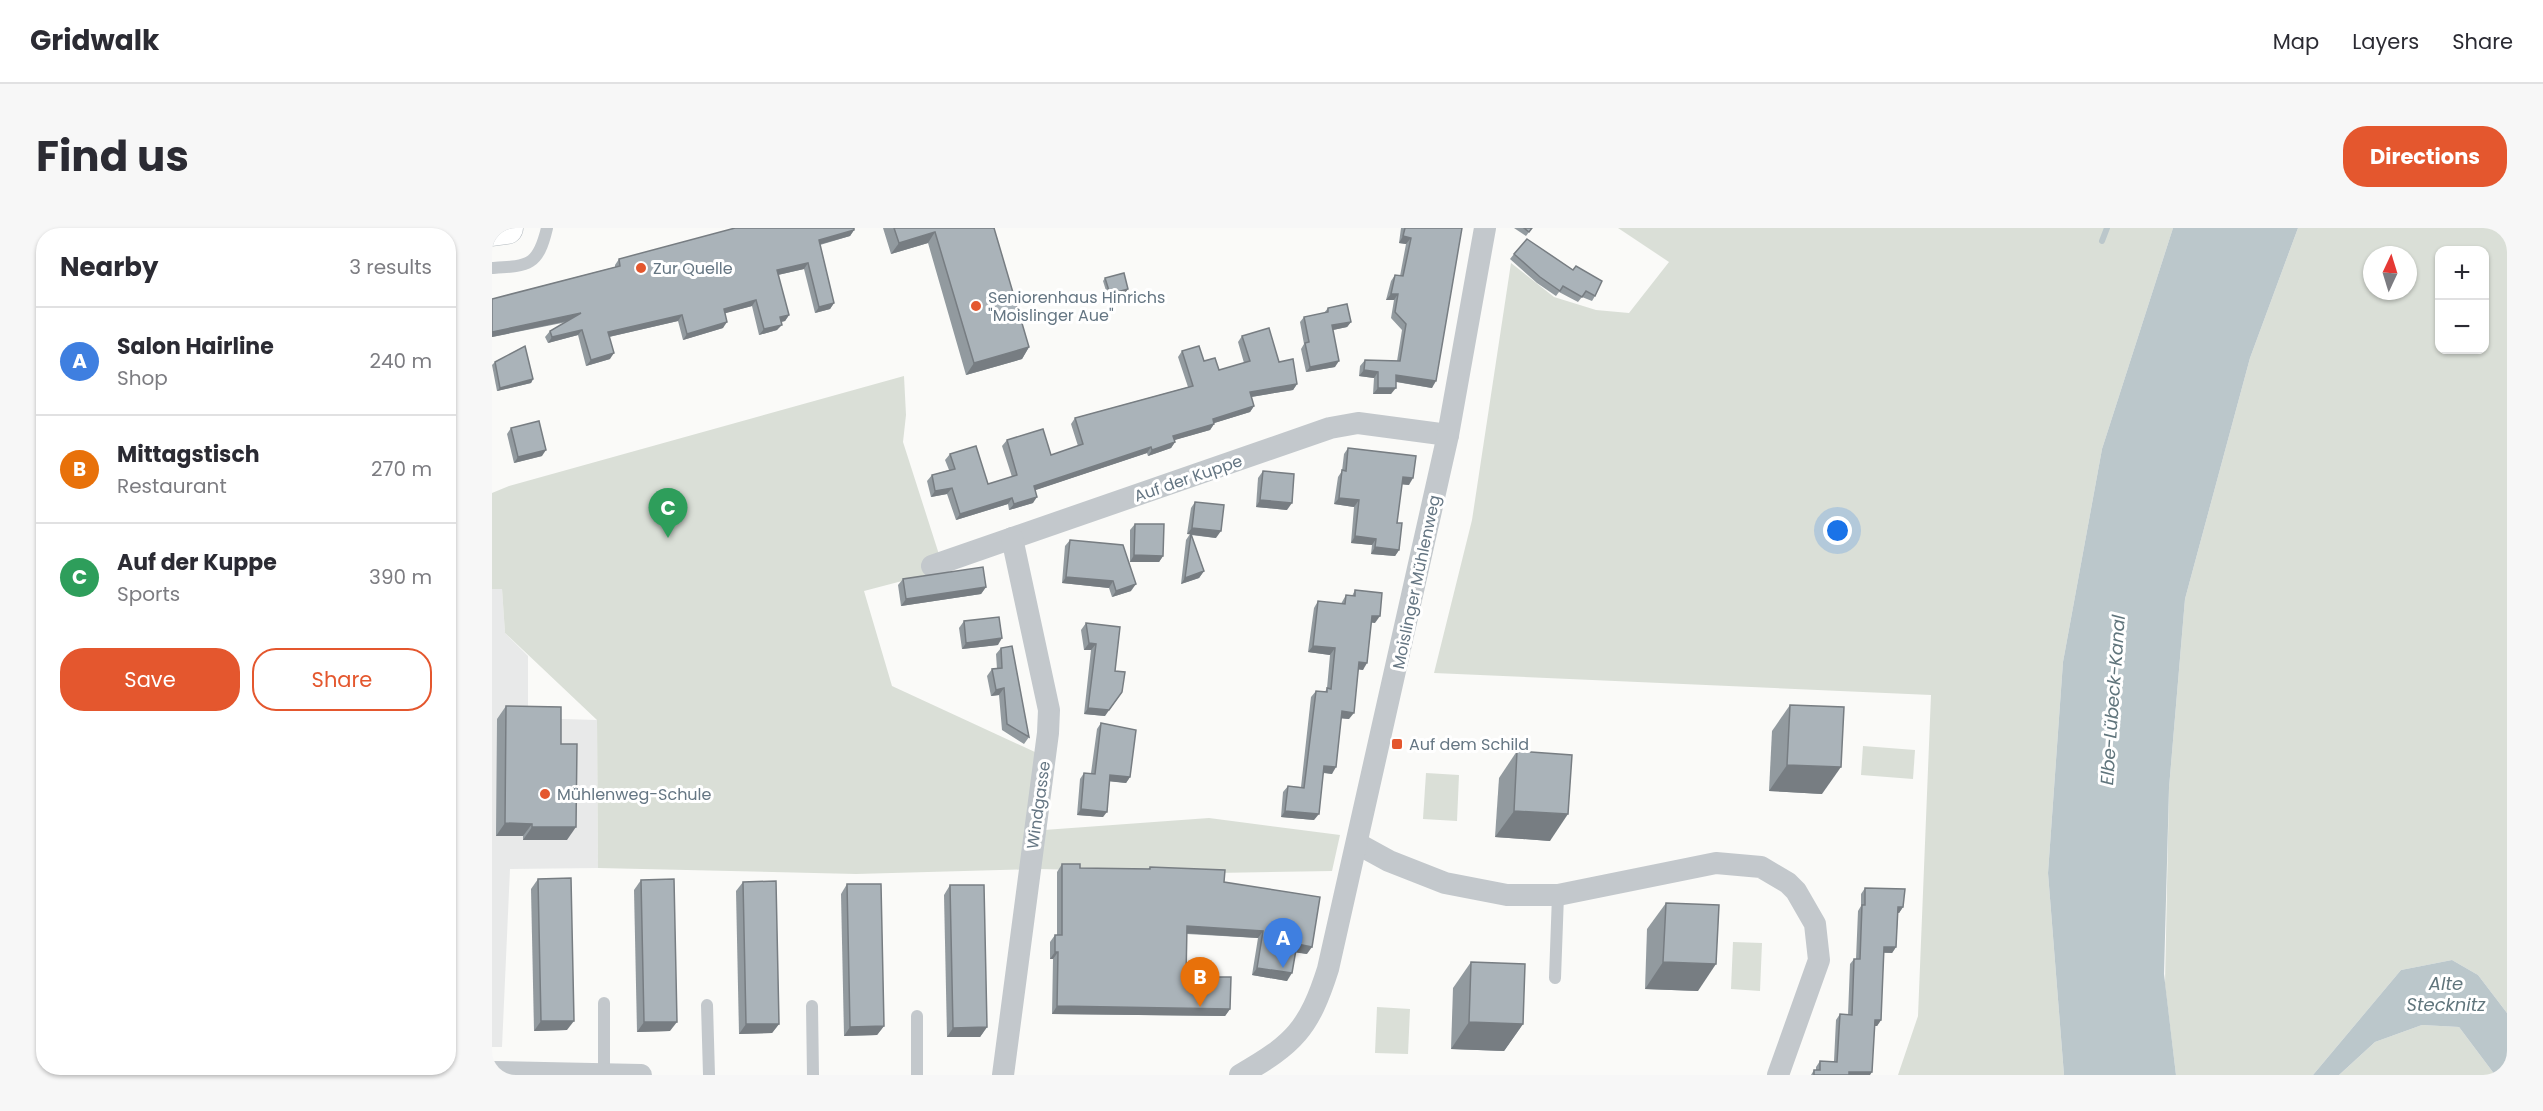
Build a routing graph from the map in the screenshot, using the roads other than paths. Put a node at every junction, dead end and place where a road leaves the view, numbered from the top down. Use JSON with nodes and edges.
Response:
{"nodes":[{"id":1,"x":507,"y":228,"type":"edge"},
{"id":2,"x":547,"y":228,"type":"edge"},
{"id":3,"x":1485,"y":228,"type":"edge"},
{"id":4,"x":492,"y":230,"type":"edge"},
{"id":5,"x":492,"y":268,"type":"edge"},
{"id":6,"x":1448,"y":435,"type":"junction"},
{"id":7,"x":1012,"y":538,"type":"junction"},
{"id":8,"x":932,"y":566,"type":"dead end"},
{"id":9,"x":1358,"y":844,"type":"junction"},
{"id":10,"x":1558,"y":895,"type":"junction"},
{"id":11,"x":1555,"y":978,"type":"dead end"},
{"id":12,"x":604,"y":1003,"type":"dead end"},
{"id":13,"x":707,"y":1005,"type":"dead end"},
{"id":14,"x":812,"y":1006,"type":"dead end"},
{"id":15,"x":917,"y":1016,"type":"dead end"},
{"id":16,"x":492,"y":1072,"type":"edge"},
{"id":17,"x":521,"y":1074,"type":"edge"},
{"id":18,"x":604,"y":1074,"type":"edge"},
{"id":19,"x":641,"y":1075,"type":"edge"},
{"id":20,"x":709,"y":1075,"type":"edge"},
{"id":21,"x":813,"y":1075,"type":"edge"},
{"id":22,"x":917,"y":1075,"type":"edge"},
{"id":23,"x":1002,"y":1075,"type":"edge"},
{"id":24,"x":1239,"y":1075,"type":"edge"},
{"id":25,"x":1778,"y":1075,"type":"edge"}],
"edges":[{"from":1,"to":4,"type":"main road"},
{"from":2,"to":5,"type":"lane"},
{"from":3,"to":6,"type":"street","name":"Moislinger Mühlenweg"},
{"from":6,"to":7,"type":"street","name":"Auf der Kuppe"},
{"from":6,"to":9,"type":"street","name":"Moislinger Mühlenweg"},
{"from":7,"to":8,"type":"street","name":"Auf der Kuppe"},
{"from":7,"to":23,"type":"street","name":"Windgasse"},
{"from":9,"to":10,"type":"street"},
{"from":9,"to":24,"type":"street","name":"Moislinger Mühlenweg"},
{"from":10,"to":11,"type":"lane"},
{"from":10,"to":25,"type":"street"},
{"from":12,"to":18,"type":"lane"},
{"from":13,"to":20,"type":"lane"},
{"from":14,"to":21,"type":"lane"},
{"from":15,"to":22,"type":"lane"},
{"from":16,"to":17,"type":"street"},
{"from":17,"to":18,"type":"street"},
{"from":18,"to":19,"type":"street"}]}
